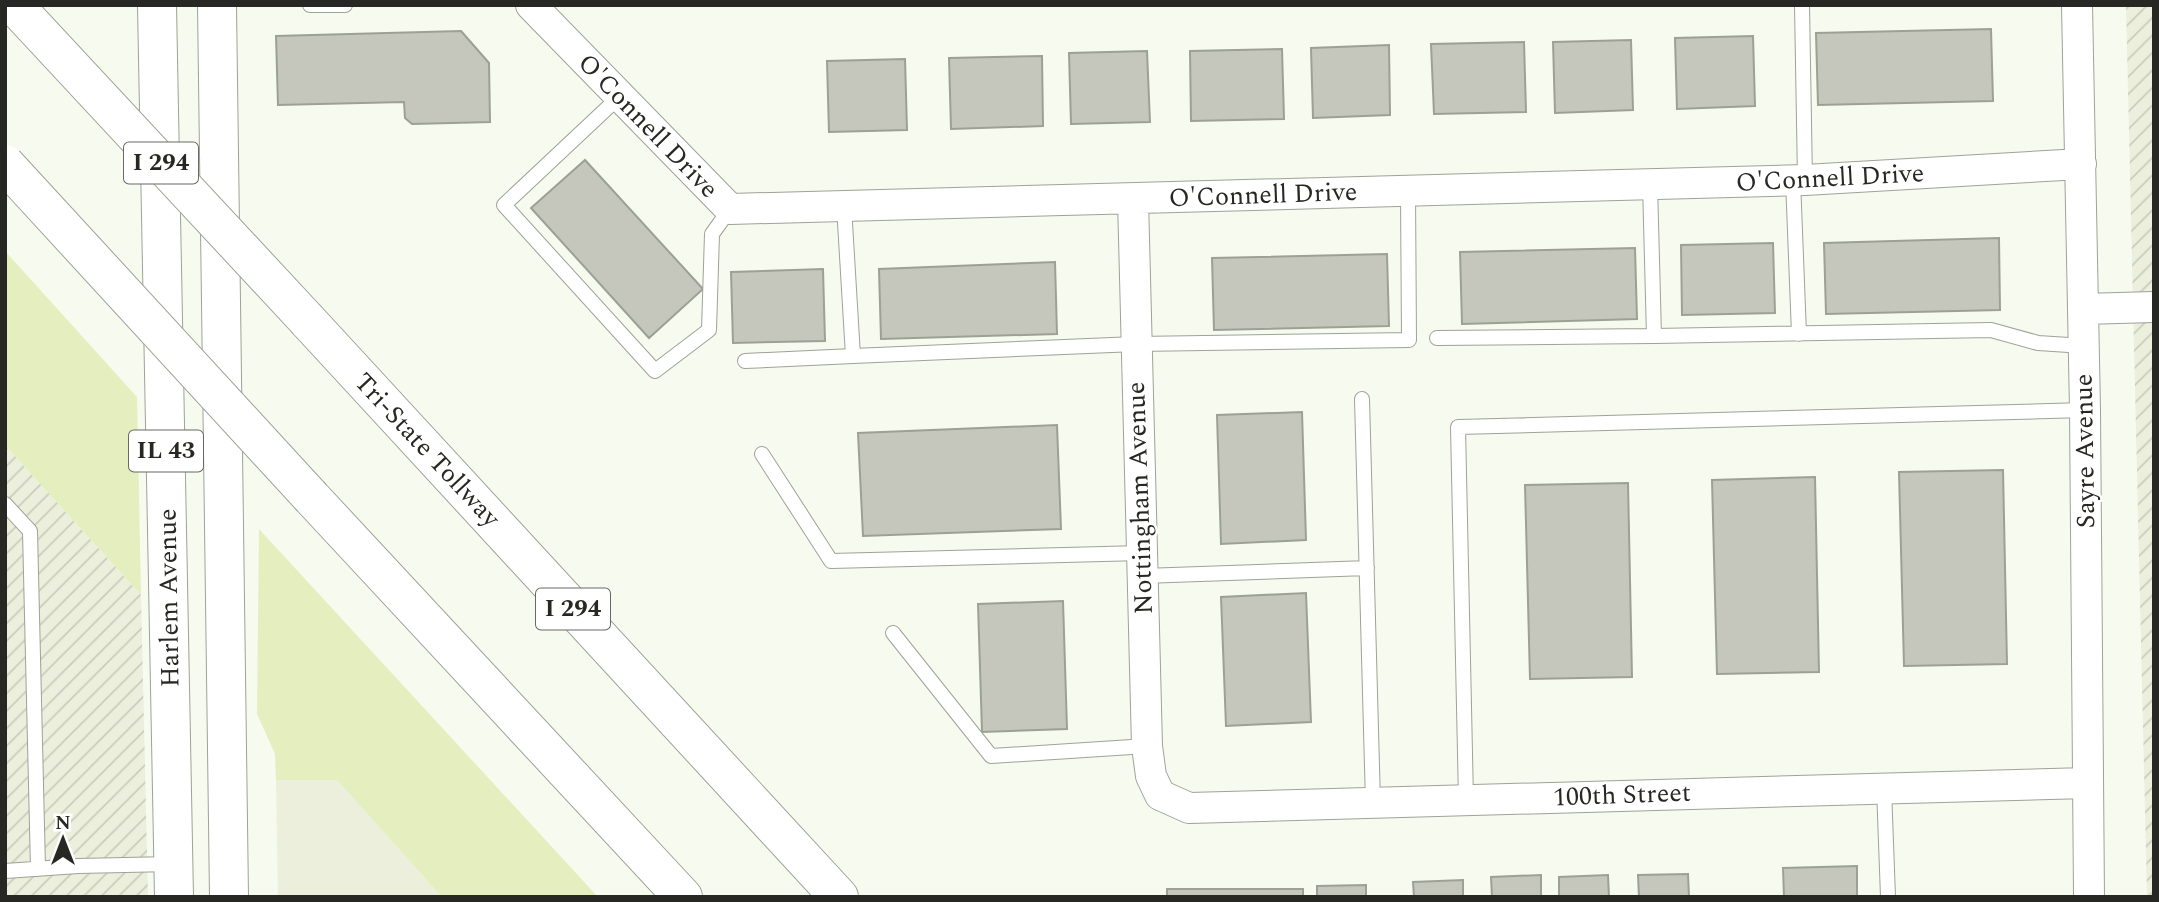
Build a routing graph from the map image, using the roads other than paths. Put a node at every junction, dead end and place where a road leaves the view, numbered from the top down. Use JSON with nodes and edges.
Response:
{"nodes":[{"id":1,"x":14,"y":5,"type":"edge"},
{"id":2,"x":157,"y":5,"type":"edge"},
{"id":3,"x":217,"y":5,"type":"edge"},
{"id":4,"x":310,"y":5,"type":"edge"},
{"id":5,"x":345,"y":5,"type":"edge"},
{"id":6,"x":531,"y":5,"type":"edge"},
{"id":7,"x":1802,"y":5,"type":"edge"},
{"id":8,"x":2077,"y":5,"type":"edge"},
{"id":9,"x":618,"y":97,"type":"junction"},
{"id":10,"x":5,"y":164,"type":"edge"},
{"id":11,"x":2081,"y":164,"type":"junction"},
{"id":12,"x":1799,"y":180,"type":"junction"},
{"id":13,"x":1650,"y":184,"type":"junction"},
{"id":14,"x":1408,"y":191,"type":"junction"},
{"id":15,"x":1133,"y":199,"type":"junction"},
{"id":16,"x":844,"y":206,"type":"junction"},
{"id":17,"x":730,"y":209,"type":"junction"},
{"id":18,"x":2154,"y":307,"type":"edge"},
{"id":19,"x":2083,"y":309,"type":"junction"},
{"id":20,"x":1799,"y":334,"type":"junction"},
{"id":21,"x":1654,"y":336,"type":"junction"},
{"id":22,"x":1437,"y":338,"type":"dead end"},
{"id":23,"x":1136,"y":345,"type":"junction"},
{"id":24,"x":2084,"y":346,"type":"junction"},
{"id":25,"x":853,"y":356,"type":"junction"},
{"id":26,"x":745,"y":361,"type":"dead end"},
{"id":27,"x":1362,"y":399,"type":"dead end"},
{"id":28,"x":2085,"y":410,"type":"junction"},
{"id":29,"x":762,"y":454,"type":"dead end"},
{"id":30,"x":5,"y":503,"type":"edge"},
{"id":31,"x":1142,"y":564,"type":"junction"},
{"id":32,"x":1367,"y":568,"type":"junction"},
{"id":33,"x":893,"y":633,"type":"dead end"},
{"id":34,"x":1147,"y":746,"type":"junction"},
{"id":35,"x":2087,"y":783,"type":"junction"},
{"id":36,"x":1884,"y":788,"type":"junction"},
{"id":37,"x":1160,"y":795,"type":"joint"},
{"id":38,"x":1466,"y":800,"type":"junction"},
{"id":39,"x":1373,"y":803,"type":"junction"},
{"id":40,"x":38,"y":869,"type":"junction"},
{"id":41,"x":5,"y":871,"type":"edge"},
{"id":42,"x":174,"y":880,"type":"edge"},
{"id":43,"x":229,"y":897,"type":"edge"},
{"id":44,"x":683,"y":897,"type":"edge"},
{"id":45,"x":839,"y":897,"type":"edge"},
{"id":46,"x":1888,"y":897,"type":"edge"},
{"id":47,"x":2090,"y":897,"type":"edge"}],
"edges":[{"from":1,"to":45,"type":"main road","name":"Tri-State Tollway","number":"I 294","bridge":true},
{"from":2,"to":42,"type":"main road","name":"Harlem Avenue","number":"IL 43"},
{"from":3,"to":43,"type":"main road","number":"IL 43"},
{"from":4,"to":5,"type":"lane"},
{"from":6,"to":9,"type":"street","name":"O'Connell Drive"},
{"from":7,"to":12,"type":"lane"},
{"from":8,"to":11,"type":"street","name":"Sayre Avenue"},
{"from":9,"to":17,"type":"street","name":"O'Connell Drive"},
{"from":9,"to":17,"type":"lane"},
{"from":10,"to":44,"type":"main road","bridge":true},
{"from":11,"to":12,"type":"street","name":"O'Connell Drive"},
{"from":11,"to":19,"type":"street","name":"Sayre Avenue"},
{"from":12,"to":13,"type":"street","name":"O'Connell Drive"},
{"from":12,"to":20,"type":"lane"},
{"from":13,"to":14,"type":"street","name":"O'Connell Drive"},
{"from":13,"to":21,"type":"lane"},
{"from":14,"to":15,"type":"street","name":"O'Connell Drive"},
{"from":14,"to":23,"type":"lane"},
{"from":15,"to":16,"type":"street","name":"O'Connell Drive"},
{"from":15,"to":23,"type":"street","name":"Nottingham Avenue"},
{"from":16,"to":17,"type":"street","name":"O'Connell Drive"},
{"from":16,"to":25,"type":"lane"},
{"from":18,"to":19,"type":"street"},
{"from":19,"to":24,"type":"street","name":"Sayre Avenue"},
{"from":20,"to":21,"type":"lane"},
{"from":20,"to":24,"type":"lane"},
{"from":21,"to":22,"type":"lane"},
{"from":23,"to":25,"type":"lane"},
{"from":23,"to":31,"type":"street","name":"Nottingham Avenue"},
{"from":24,"to":28,"type":"street","name":"Sayre Avenue"},
{"from":25,"to":26,"type":"lane"},
{"from":27,"to":32,"type":"lane"},
{"from":28,"to":35,"type":"street","name":"Sayre Avenue"},
{"from":28,"to":38,"type":"lane"},
{"from":29,"to":31,"type":"lane"},
{"from":30,"to":40,"type":"lane"},
{"from":31,"to":32,"type":"lane"},
{"from":31,"to":34,"type":"street","name":"Nottingham Avenue"},
{"from":32,"to":39,"type":"lane"},
{"from":33,"to":34,"type":"lane"},
{"from":34,"to":37,"type":"street","name":"Nottingham Avenue"},
{"from":35,"to":36,"type":"street","name":"100th Street"},
{"from":35,"to":47,"type":"street","name":"Sayre Avenue"},
{"from":36,"to":38,"type":"street","name":"100th Street"},
{"from":36,"to":46,"type":"lane"},
{"from":37,"to":39,"type":"street","name":"100th Street"},
{"from":38,"to":39,"type":"street","name":"100th Street"},
{"from":40,"to":41,"type":"lane"},
{"from":40,"to":42,"type":"lane"}]}
